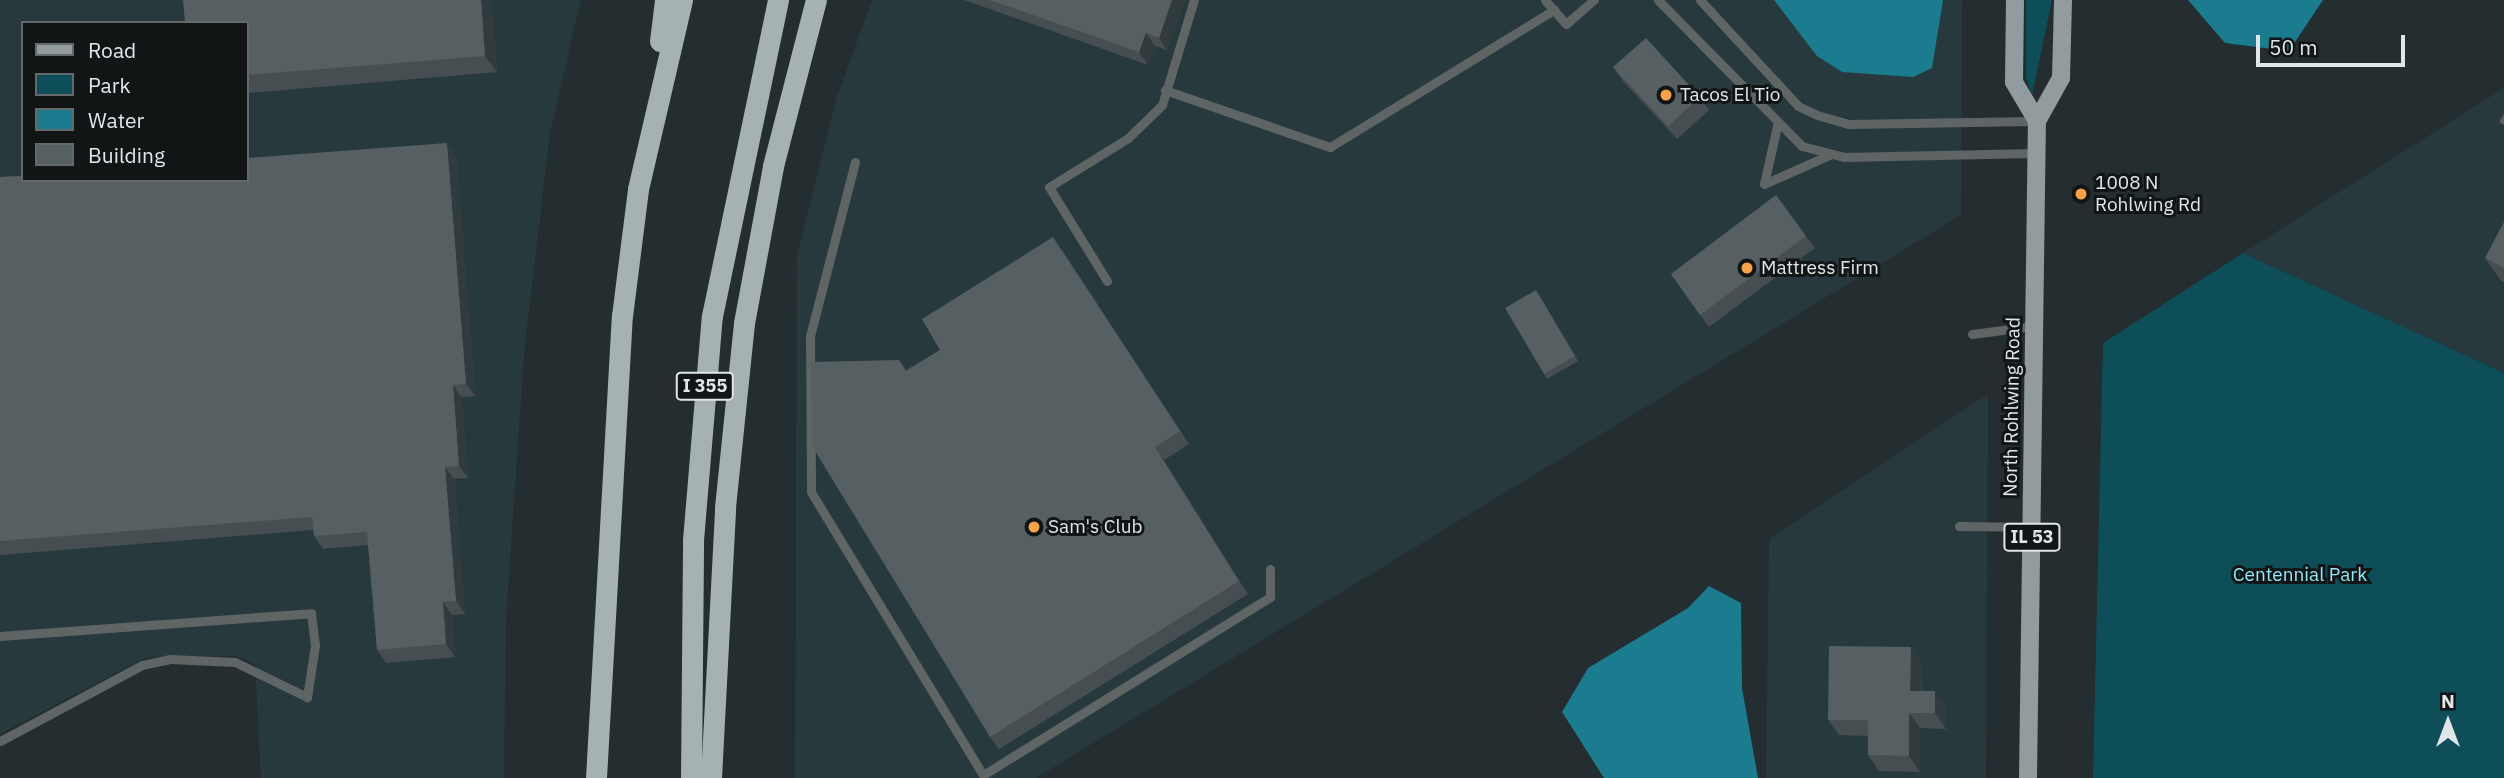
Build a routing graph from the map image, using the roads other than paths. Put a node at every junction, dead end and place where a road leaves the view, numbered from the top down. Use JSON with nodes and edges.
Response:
{"nodes":[{"id":1,"x":665,"y":0,"type":"edge"},
{"id":2,"x":682,"y":0,"type":"edge"},
{"id":3,"x":778,"y":0,"type":"edge"},
{"id":4,"x":816,"y":0,"type":"edge"},
{"id":5,"x":1194,"y":0,"type":"edge"},
{"id":6,"x":1545,"y":0,"type":"edge"},
{"id":7,"x":1594,"y":0,"type":"edge"},
{"id":8,"x":1658,"y":0,"type":"edge"},
{"id":9,"x":1700,"y":0,"type":"edge"},
{"id":10,"x":2015,"y":0,"type":"edge"},
{"id":11,"x":2063,"y":0,"type":"edge"},
{"id":12,"x":1554,"y":10,"type":"junction"},
{"id":13,"x":1166,"y":90,"type":"junction"},
{"id":14,"x":2037,"y":121,"type":"junction"},
{"id":15,"x":1777,"y":126,"type":"junction"},
{"id":16,"x":650,"y":130,"type":"junction"},
{"id":17,"x":2036,"y":153,"type":"junction"},
{"id":18,"x":1830,"y":155,"type":"junction"},
{"id":19,"x":855,"y":162,"type":"dead end"},
{"id":20,"x":1107,"y":281,"type":"dead end"},
{"id":21,"x":2034,"y":326,"type":"junction"},
{"id":22,"x":1972,"y":334,"type":"dead end"},
{"id":23,"x":1958,"y":526,"type":"dead end"},
{"id":24,"x":2032,"y":527,"type":"junction"},
{"id":25,"x":1270,"y":569,"type":"dead end"},
{"id":26,"x":0,"y":636,"type":"edge"},
{"id":27,"x":0,"y":741,"type":"edge"},
{"id":28,"x":596,"y":778,"type":"edge"},
{"id":29,"x":691,"y":778,"type":"edge"},
{"id":30,"x":711,"y":778,"type":"edge"},
{"id":31,"x":2028,"y":778,"type":"edge"}],
"edges":[{"from":1,"to":16,"type":"highway"},
{"from":2,"to":16,"type":"highway"},
{"from":3,"to":29,"type":"highway","number":"I 355"},
{"from":4,"to":30,"type":"highway"},
{"from":5,"to":13,"type":"lane"},
{"from":6,"to":12,"type":"lane"},
{"from":7,"to":12,"type":"lane"},
{"from":8,"to":15,"type":"lane"},
{"from":9,"to":14,"type":"lane"},
{"from":10,"to":14,"type":"main road"},
{"from":11,"to":14,"type":"main road","name":"North Rohlwing Road","number":"IL 53"},
{"from":12,"to":13,"type":"lane"},
{"from":13,"to":20,"type":"lane"},
{"from":14,"to":17,"type":"main road","name":"North Rohlwing Road","number":"IL 53"},
{"from":15,"to":18,"type":"lane"},
{"from":15,"to":18,"type":"lane"},
{"from":16,"to":28,"type":"highway"},
{"from":17,"to":18,"type":"lane"},
{"from":17,"to":21,"type":"main road","name":"North Rohlwing Road","number":"IL 53"},
{"from":19,"to":25,"type":"lane"},
{"from":21,"to":22,"type":"lane"},
{"from":21,"to":24,"type":"main road","name":"North Rohlwing Road","number":"IL 53"},
{"from":23,"to":24,"type":"lane"},
{"from":24,"to":31,"type":"main road","name":"North Rohlwing Road","number":"IL 53"},
{"from":26,"to":27,"type":"lane"}]}
